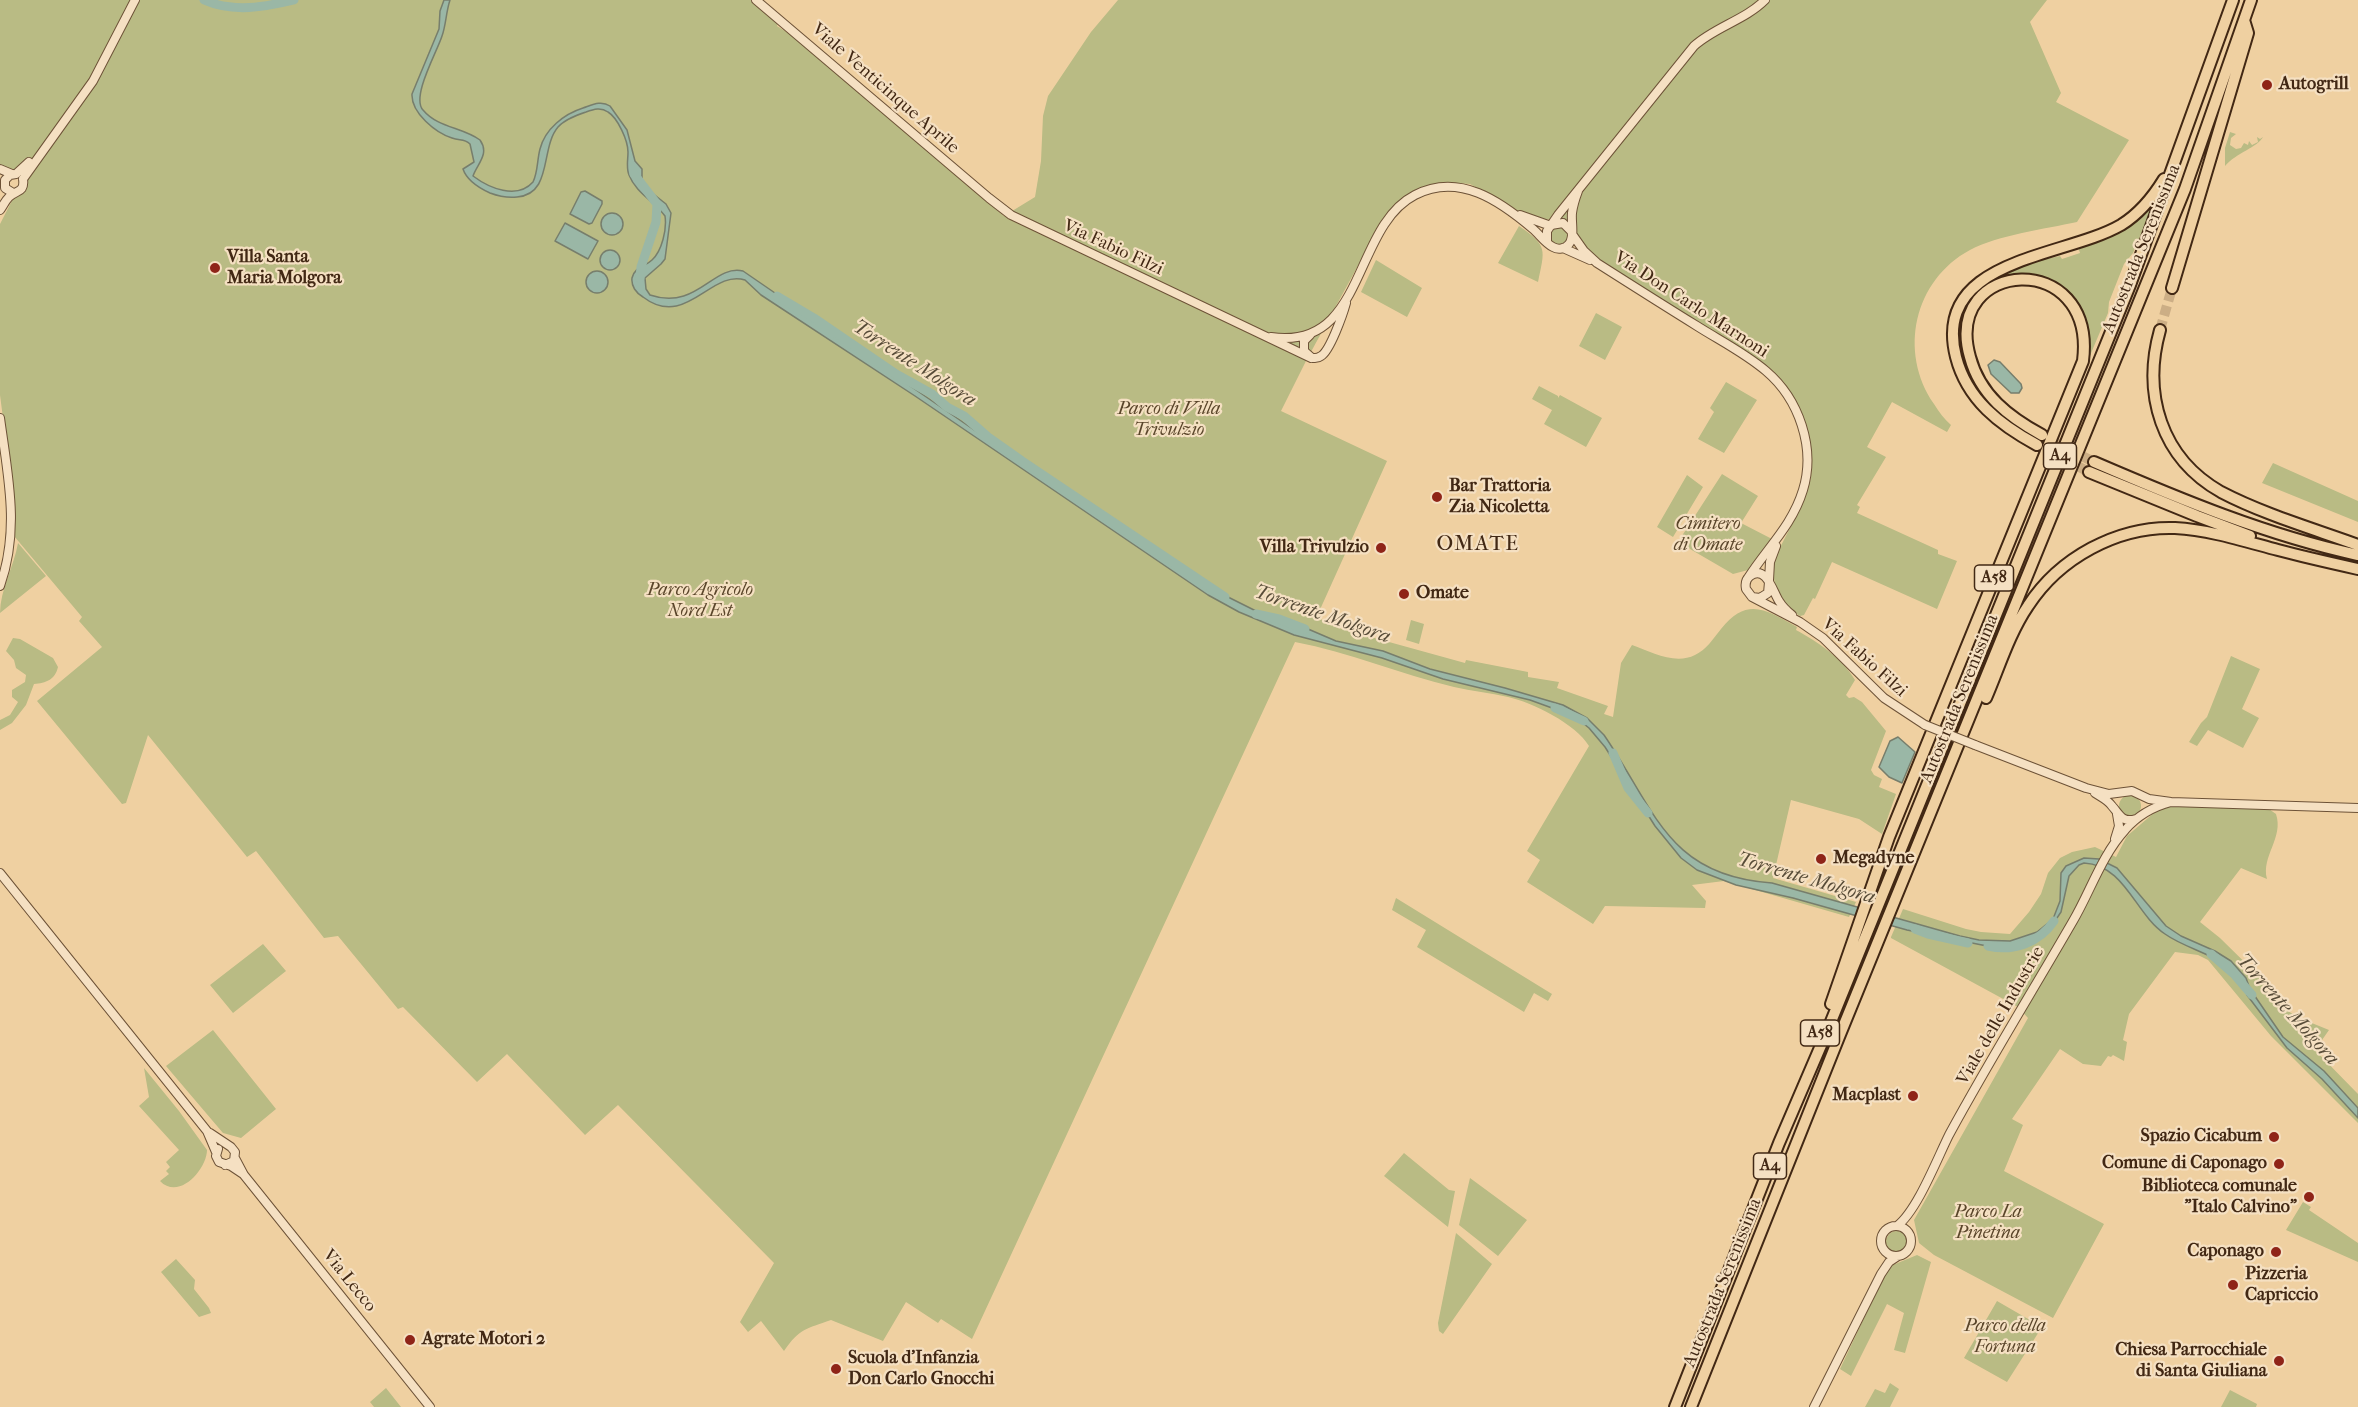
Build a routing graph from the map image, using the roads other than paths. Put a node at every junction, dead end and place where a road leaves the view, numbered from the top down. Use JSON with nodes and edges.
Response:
{"nodes":[{"id":1,"x":135,"y":0,"type":"edge"},
{"id":2,"x":756,"y":0,"type":"edge"},
{"id":3,"x":1766,"y":0,"type":"edge"},
{"id":4,"x":2233,"y":0,"type":"edge"},
{"id":5,"x":2251,"y":0,"type":"edge"},
{"id":6,"x":2227,"y":17,"type":"junction"},
{"id":7,"x":2244,"y":20,"type":"junction"},
{"id":8,"x":0,"y":169,"type":"edge"},
{"id":9,"x":17,"y":176,"type":"junction"},
{"id":10,"x":966,"y":178,"type":"joint"},
{"id":11,"x":6,"y":187,"type":"edge"},
{"id":12,"x":1578,"y":191,"type":"junction"},
{"id":13,"x":1566,"y":205,"type":"junction"},
{"id":14,"x":0,"y":209,"type":"edge"},
{"id":15,"x":1513,"y":212,"type":"junction"},
{"id":16,"x":1572,"y":218,"type":"junction"},
{"id":17,"x":1551,"y":226,"type":"junction"},
{"id":18,"x":1572,"y":233,"type":"junction"},
{"id":19,"x":1547,"y":241,"type":"junction"},
{"id":20,"x":1563,"y":249,"type":"junction"},
{"id":21,"x":1596,"y":262,"type":"junction"},
{"id":22,"x":2172,"y":288,"type":"tunnel mouth"},
{"id":23,"x":1349,"y":293,"type":"junction"},
{"id":24,"x":2160,"y":330,"type":"tunnel mouth"},
{"id":25,"x":1255,"y":332,"type":"junction"},
{"id":26,"x":1311,"y":334,"type":"junction"},
{"id":27,"x":1327,"y":347,"type":"junction"},
{"id":28,"x":1311,"y":358,"type":"junction"},
{"id":29,"x":0,"y":418,"type":"edge"},
{"id":30,"x":1780,"y":536,"type":"junction"},
{"id":31,"x":2358,"y":545,"type":"edge"},
{"id":32,"x":2358,"y":555,"type":"edge"},
{"id":33,"x":2358,"y":568,"type":"edge"},
{"id":34,"x":1748,"y":578,"type":"junction"},
{"id":35,"x":1769,"y":581,"type":"junction"},
{"id":36,"x":0,"y":586,"type":"edge"},
{"id":37,"x":1752,"y":597,"type":"junction"},
{"id":38,"x":1800,"y":622,"type":"junction"},
{"id":39,"x":1966,"y":728,"type":"junction"},
{"id":40,"x":2086,"y":788,"type":"junction"},
{"id":41,"x":2124,"y":792,"type":"junction"},
{"id":42,"x":2141,"y":796,"type":"junction"},
{"id":43,"x":2170,"y":802,"type":"junction"},
{"id":44,"x":2358,"y":808,"type":"edge"},
{"id":45,"x":2116,"y":811,"type":"junction"},
{"id":46,"x":2139,"y":817,"type":"junction"},
{"id":47,"x":2114,"y":845,"type":"junction"},
{"id":48,"x":0,"y":873,"type":"edge"},
{"id":49,"x":1872,"y":906,"type":"junction"},
{"id":50,"x":1865,"y":925,"type":"joint"},
{"id":51,"x":207,"y":1131,"type":"junction"},
{"id":52,"x":228,"y":1145,"type":"junction"},
{"id":53,"x":216,"y":1152,"type":"junction"},
{"id":54,"x":235,"y":1158,"type":"junction"},
{"id":55,"x":225,"y":1165,"type":"junction"},
{"id":56,"x":244,"y":1175,"type":"junction"},
{"id":57,"x":1915,"y":1203,"type":"junction"},
{"id":58,"x":1898,"y":1226,"type":"junction"},
{"id":59,"x":1909,"y":1232,"type":"junction"},
{"id":60,"x":1884,"y":1249,"type":"junction"},
{"id":61,"x":1898,"y":1256,"type":"junction"},
{"id":62,"x":1881,"y":1274,"type":"junction"},
{"id":63,"x":430,"y":1407,"type":"edge"},
{"id":64,"x":1675,"y":1407,"type":"edge"},
{"id":65,"x":1691,"y":1407,"type":"edge"},
{"id":66,"x":1814,"y":1407,"type":"edge"}],
"edges":[{"from":1,"to":9,"type":"street"},
{"from":2,"to":10,"type":"street","name":"Viale Venticinque Aprile"},
{"from":3,"to":12,"type":"street"},
{"from":4,"to":6,"type":"highway","name":"Autostrada Serenissima","number":"A4"},
{"from":5,"to":7,"type":"highway","name":"Autostrada Serenissima","number":"A4"},
{"from":6,"to":49,"type":"highway","name":"Autostrada Serenissima","number":"A4"},
{"from":6,"to":49,"type":"highway","number":"A58"},
{"from":7,"to":22,"type":"highway"},
{"from":7,"to":39,"type":"highway","name":"Autostrada Serenissima","number":"A4"},
{"from":8,"to":9,"type":"street"},
{"from":9,"to":11,"type":"street"},
{"from":9,"to":11,"type":"street"},
{"from":10,"to":25,"type":"street","name":"Via Fabio Filzi"},
{"from":11,"to":14,"type":"street"},
{"from":12,"to":13,"type":"street"},
{"from":12,"to":16,"type":"street"},
{"from":13,"to":16,"type":"street"},
{"from":13,"to":17,"type":"street"},
{"from":15,"to":17,"type":"street"},
{"from":15,"to":19,"type":"street"},
{"from":15,"to":23,"type":"street"},
{"from":16,"to":18,"type":"street"},
{"from":17,"to":18,"type":"street"},
{"from":17,"to":19,"type":"street"},
{"from":18,"to":20,"type":"street"},
{"from":18,"to":21,"type":"street"},
{"from":19,"to":20,"type":"street"},
{"from":20,"to":21,"type":"street"},
{"from":21,"to":30,"type":"street","name":"Via Don Carlo Marnoni"},
{"from":23,"to":26,"type":"street"},
{"from":23,"to":27,"type":"street"},
{"from":24,"to":31,"type":"highway"},
{"from":25,"to":26,"type":"street","name":"Via Fabio Filzi"},
{"from":25,"to":28,"type":"street","name":"Via Fabio Filzi"},
{"from":26,"to":27,"type":"street"},
{"from":26,"to":28,"type":"street"},
{"from":27,"to":28,"type":"street"},
{"from":29,"to":36,"type":"street"},
{"from":30,"to":34,"type":"street","name":"Via Don Carlo Marnoni"},
{"from":30,"to":35,"type":"street","name":"Via Don Carlo Marnoni"},
{"from":32,"to":33,"type":"highway","number":"A58"},
{"from":33,"to":39,"type":"highway","number":"A58"},
{"from":34,"to":35,"type":"street"},
{"from":34,"to":37,"type":"street"},
{"from":35,"to":37,"type":"street"},
{"from":35,"to":38,"type":"street","name":"Via Fabio Filzi"},
{"from":37,"to":38,"type":"street","name":"Via Fabio Filzi"},
{"from":38,"to":40,"type":"street","name":"Via Fabio Filzi","bridge":true},
{"from":39,"to":65,"type":"highway","name":"Autostrada Serenissima","number":"A4"},
{"from":40,"to":41,"type":"street"},
{"from":40,"to":45,"type":"street"},
{"from":41,"to":42,"type":"street"},
{"from":41,"to":45,"type":"street"},
{"from":42,"to":43,"type":"street"},
{"from":42,"to":46,"type":"street"},
{"from":43,"to":44,"type":"street"},
{"from":43,"to":46,"type":"street"},
{"from":45,"to":46,"type":"street"},
{"from":45,"to":47,"type":"street","name":"Viale delle Industrie"},
{"from":46,"to":47,"type":"street","name":"Viale delle Industrie"},
{"from":47,"to":57,"type":"street","name":"Viale delle Industrie"},
{"from":48,"to":51,"type":"street","name":"Via Lecco"},
{"from":49,"to":50,"type":"highway","number":"A58"},
{"from":50,"to":64,"type":"highway","name":"Autostrada Serenissima","number":"A4"},
{"from":51,"to":52,"type":"street","name":"Via Lecco"},
{"from":51,"to":53,"type":"street","name":"Via Lecco"},
{"from":52,"to":53,"type":"street"},
{"from":52,"to":54,"type":"street","name":"Via Lecco"},
{"from":53,"to":55,"type":"street","name":"Via Lecco"},
{"from":54,"to":55,"type":"street"},
{"from":54,"to":56,"type":"street","name":"Via Lecco"},
{"from":55,"to":56,"type":"street","name":"Via Lecco"},
{"from":56,"to":63,"type":"street","name":"Via Lecco"},
{"from":57,"to":58,"type":"street","name":"Viale delle Industrie"},
{"from":57,"to":59,"type":"street","name":"Viale delle Industrie"},
{"from":58,"to":59,"type":"street"},
{"from":58,"to":60,"type":"street"},
{"from":59,"to":61,"type":"street"},
{"from":60,"to":61,"type":"street"},
{"from":60,"to":62,"type":"street"},
{"from":61,"to":62,"type":"street"},
{"from":62,"to":66,"type":"street"}]}
